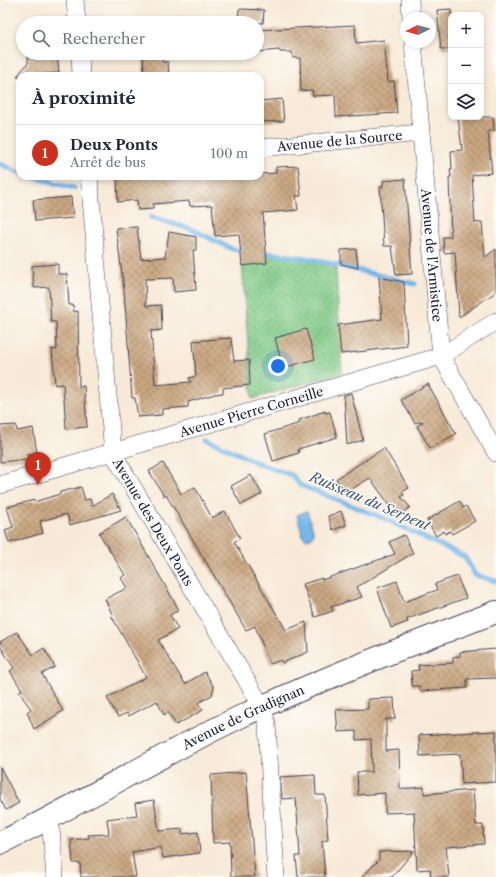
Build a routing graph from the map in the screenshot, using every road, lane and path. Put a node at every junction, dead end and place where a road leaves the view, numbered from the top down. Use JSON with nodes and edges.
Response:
{"nodes":[{"id":1,"x":75,"y":0,"type":"edge"},
{"id":2,"x":410,"y":0,"type":"edge"},
{"id":3,"x":411,"y":12,"type":"edge"},
{"id":4,"x":76,"y":16,"type":"edge"},
{"id":5,"x":413,"y":48,"type":"edge"},
{"id":6,"x":80,"y":60,"type":"edge"},
{"id":7,"x":81,"y":72,"type":"edge"},
{"id":8,"x":420,"y":133,"type":"junction"},
{"id":9,"x":264,"y":148,"type":"edge"},
{"id":10,"x":89,"y":180,"type":"edge"},
{"id":11,"x":496,"y":322,"type":"edge"},
{"id":12,"x":441,"y":356,"type":"junction"},
{"id":13,"x":113,"y":453,"type":"junction"},
{"id":14,"x":496,"y":453,"type":"edge"},
{"id":15,"x":0,"y":485,"type":"edge"},
{"id":16,"x":496,"y":612,"type":"edge"},
{"id":17,"x":262,"y":707,"type":"junction"},
{"id":18,"x":50,"y":818,"type":"junction"},
{"id":19,"x":0,"y":842,"type":"edge"},
{"id":20,"x":55,"y":877,"type":"edge"},
{"id":21,"x":276,"y":877,"type":"edge"}],
"edges":[{"from":1,"to":4,"type":"street"},
{"from":2,"to":3,"type":"street"},
{"from":5,"to":8,"type":"street","name":"Avenue de l'Armistice"},
{"from":6,"to":7,"type":"street"},
{"from":8,"to":9,"type":"street","name":"Avenue de la Source"},
{"from":8,"to":12,"type":"street","name":"Avenue de l'Armistice"},
{"from":10,"to":13,"type":"street","name":"Avenue des Deux Ponts"},
{"from":11,"to":12,"type":"street","name":"Avenue Pierre Corneille"},
{"from":12,"to":13,"type":"street","name":"Avenue Pierre Corneille"},
{"from":12,"to":14,"type":"street","name":"Avenue de l'Armistice"},
{"from":13,"to":15,"type":"street","name":"Avenue Pierre Corneille"},
{"from":13,"to":17,"type":"street","name":"Avenue des Deux Ponts"},
{"from":16,"to":17,"type":"main road","name":"Avenue de Gradignan"},
{"from":17,"to":18,"type":"main road","name":"Avenue de Gradignan"},
{"from":17,"to":21,"type":"street","name":"Avenue des Deux Ponts"},
{"from":18,"to":19,"type":"main road","name":"Avenue de Gradignan"},
{"from":18,"to":20,"type":"street"}]}
